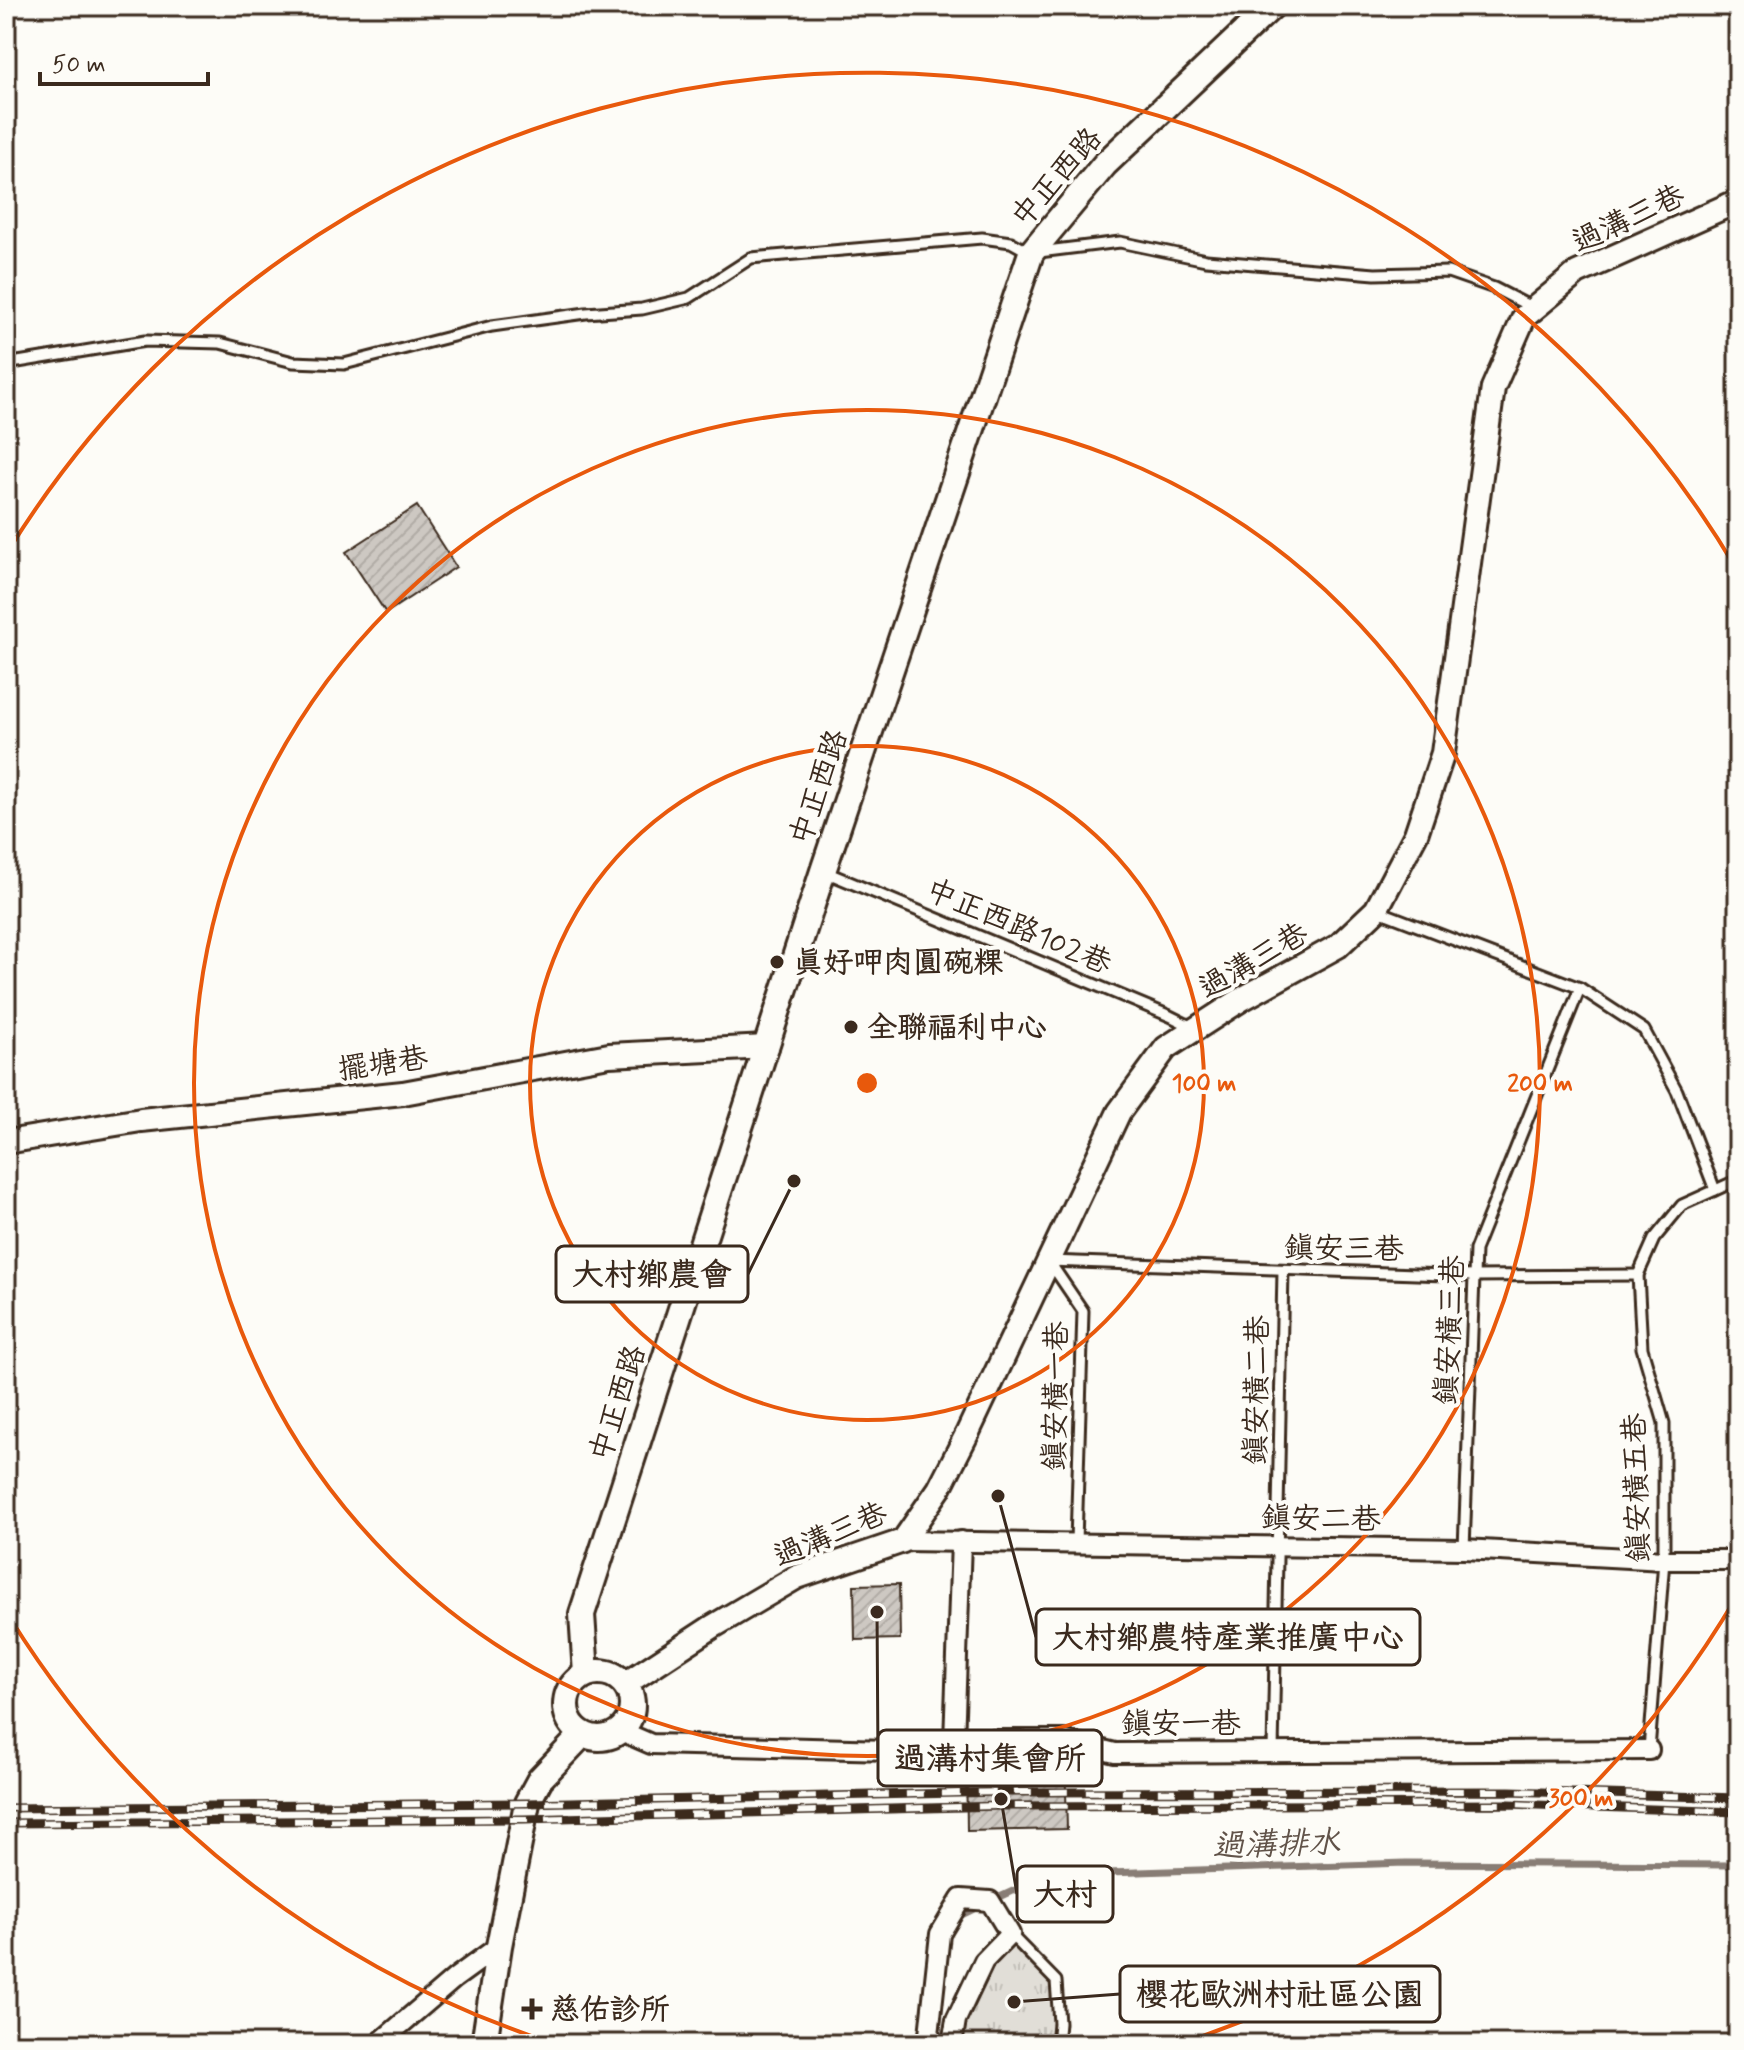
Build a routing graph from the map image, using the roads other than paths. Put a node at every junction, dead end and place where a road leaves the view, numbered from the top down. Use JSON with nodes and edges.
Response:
{"nodes":[{"id":1,"x":1272,"y":6,"type":"edge"},
{"id":2,"x":1738,"y":201,"type":"edge"},
{"id":3,"x":1031,"y":253,"type":"junction"},
{"id":4,"x":1534,"y":309,"type":"junction"},
{"id":5,"x":6,"y":364,"type":"edge"},
{"id":6,"x":823,"y":871,"type":"junction"},
{"id":7,"x":1376,"y":910,"type":"junction"},
{"id":8,"x":1580,"y":988,"type":"junction"},
{"id":9,"x":1194,"y":1028,"type":"junction"},
{"id":10,"x":767,"y":1047,"type":"junction"},
{"id":11,"x":6,"y":1142,"type":"edge"},
{"id":12,"x":1738,"y":1185,"type":"edge"},
{"id":13,"x":1715,"y":1190,"type":"junction"},
{"id":14,"x":1049,"y":1261,"type":"junction"},
{"id":15,"x":1283,"y":1271,"type":"junction"},
{"id":16,"x":1638,"y":1275,"type":"junction"},
{"id":17,"x":1473,"y":1276,"type":"junction"},
{"id":18,"x":903,"y":1541,"type":"junction"},
{"id":19,"x":961,"y":1541,"type":"junction"},
{"id":20,"x":1076,"y":1542,"type":"junction"},
{"id":21,"x":1276,"y":1546,"type":"junction"},
{"id":22,"x":1464,"y":1549,"type":"junction"},
{"id":23,"x":1664,"y":1560,"type":"junction"},
{"id":24,"x":1738,"y":1560,"type":"edge"},
{"id":25,"x":586,"y":1674,"type":"junction"},
{"id":26,"x":625,"y":1684,"type":"junction"},
{"id":27,"x":621,"y":1731,"type":"junction"},
{"id":28,"x":582,"y":1735,"type":"junction"},
{"id":29,"x":954,"y":1742,"type":"junction"},
{"id":30,"x":1649,"y":1750,"type":"joint"},
{"id":31,"x":1273,"y":1751,"type":"junction"},
{"id":32,"x":1010,"y":1934,"type":"junction"},
{"id":33,"x":499,"y":1946,"type":"junction"},
{"id":34,"x":378,"y":2044,"type":"edge"},
{"id":35,"x":484,"y":2044,"type":"edge"},
{"id":36,"x":928,"y":2044,"type":"edge"},
{"id":37,"x":952,"y":2044,"type":"edge"},
{"id":38,"x":1057,"y":2044,"type":"edge"}],
"edges":[{"from":1,"to":3,"type":"main road","name":"中正西路"},
{"from":2,"to":4,"type":"street","name":"過溝三巷"},
{"from":3,"to":4,"type":"lane"},
{"from":3,"to":5,"type":"lane"},
{"from":3,"to":6,"type":"main road","name":"中正西路"},
{"from":4,"to":7,"type":"street","name":"過溝三巷"},
{"from":6,"to":9,"type":"lane","name":"中正西路102巷"},
{"from":6,"to":10,"type":"main road","name":"中正西路"},
{"from":7,"to":8,"type":"lane"},
{"from":7,"to":9,"type":"street","name":"過溝三巷"},
{"from":8,"to":13,"type":"lane"},
{"from":8,"to":17,"type":"lane","name":"鎮安橫三巷"},
{"from":9,"to":14,"type":"street","name":"過溝三巷"},
{"from":10,"to":11,"type":"street","name":"擺塘巷"},
{"from":10,"to":25,"type":"main road","name":"中正西路"},
{"from":12,"to":13,"type":"lane","name":"鎮安橫五巷"},
{"from":13,"to":16,"type":"lane","name":"鎮安橫五巷"},
{"from":14,"to":15,"type":"lane","name":"鎮安三巷"},
{"from":14,"to":18,"type":"street","name":"過溝三巷"},
{"from":14,"to":20,"type":"lane","name":"鎮安橫一巷"},
{"from":15,"to":17,"type":"lane","name":"鎮安三巷"},
{"from":15,"to":21,"type":"lane","name":"鎮安橫二巷"},
{"from":16,"to":17,"type":"lane","name":"鎮安三巷"},
{"from":16,"to":23,"type":"lane","name":"鎮安橫五巷"},
{"from":17,"to":22,"type":"lane","name":"鎮安橫三巷"},
{"from":18,"to":19,"type":"street","name":"鎮安二巷"},
{"from":18,"to":26,"type":"street","name":"過溝三巷"},
{"from":19,"to":20,"type":"street","name":"鎮安二巷"},
{"from":19,"to":29,"type":"street"},
{"from":20,"to":21,"type":"street","name":"鎮安二巷"},
{"from":21,"to":22,"type":"street","name":"鎮安二巷"},
{"from":21,"to":31,"type":"lane","name":"鎮安橫二巷"},
{"from":22,"to":23,"type":"street","name":"鎮安二巷"},
{"from":23,"to":24,"type":"street","name":"鎮安二巷"},
{"from":23,"to":30,"type":"lane","name":"鎮安橫五巷"},
{"from":25,"to":26,"type":"main road"},
{"from":25,"to":28,"type":"main road"},
{"from":26,"to":27,"type":"main road"},
{"from":27,"to":28,"type":"main road"},
{"from":27,"to":29,"type":"street","name":"鎮安一巷"},
{"from":28,"to":33,"type":"main road"},
{"from":29,"to":31,"type":"street","name":"鎮安一巷"},
{"from":30,"to":31,"type":"street","name":"鎮安一巷"},
{"from":32,"to":36,"type":"street"},
{"from":32,"to":37,"type":"street"},
{"from":32,"to":38,"type":"lane"},
{"from":33,"to":34,"type":"street"},
{"from":33,"to":35,"type":"main road"}]}
